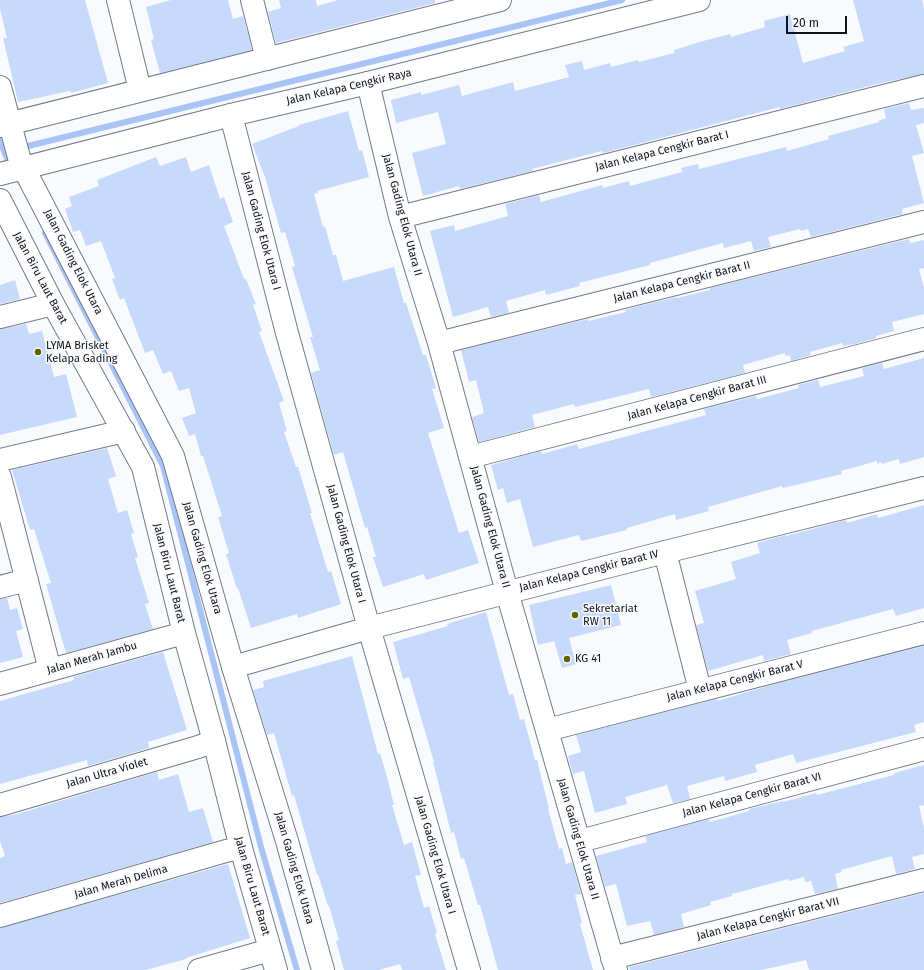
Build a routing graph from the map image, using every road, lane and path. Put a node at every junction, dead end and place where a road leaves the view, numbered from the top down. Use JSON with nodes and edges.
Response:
{"nodes":[{"id":1,"x":118,"y":0,"type":"edge"},
{"id":2,"x":252,"y":0,"type":"edge"},
{"id":3,"x":500,"y":0,"type":"edge"},
{"id":4,"x":699,"y":0,"type":"edge"},
{"id":5,"x":266,"y":55,"type":"junction"},
{"id":6,"x":368,"y":83,"type":"junction"},
{"id":7,"x":924,"y":86,"type":"edge"},
{"id":8,"x":0,"y":87,"type":"edge"},
{"id":9,"x":140,"y":90,"type":"junction"},
{"id":10,"x":231,"y":115,"type":"junction"},
{"id":11,"x":7,"y":127,"type":"edge"},
{"id":12,"x":22,"y":166,"type":"junction"},
{"id":13,"x":0,"y":174,"type":"edge"},
{"id":14,"x":0,"y":200,"type":"edge"},
{"id":15,"x":400,"y":217,"type":"junction"},
{"id":16,"x":924,"y":222,"type":"edge"},
{"id":17,"x":53,"y":304,"type":"junction"},
{"id":18,"x":0,"y":317,"type":"edge"},
{"id":19,"x":924,"y":339,"type":"edge"},
{"id":20,"x":439,"y":343,"type":"junction"},
{"id":21,"x":124,"y":431,"type":"junction"},
{"id":22,"x":470,"y":457,"type":"junction"},
{"id":23,"x":0,"y":460,"type":"edge"},
{"id":24,"x":0,"y":477,"type":"edge"},
{"id":25,"x":924,"y":488,"type":"edge"},
{"id":26,"x":665,"y":552,"type":"junction"},
{"id":27,"x":27,"y":580,"type":"junction"},
{"id":28,"x":0,"y":587,"type":"edge"},
{"id":29,"x":507,"y":592,"type":"junction"},
{"id":30,"x":369,"y":628,"type":"junction"},
{"id":31,"x":184,"y":633,"type":"junction"},
{"id":32,"x":924,"y":633,"type":"edge"},
{"id":33,"x":233,"y":667,"type":"junction"},
{"id":34,"x":50,"y":670,"type":"junction"},
{"id":35,"x":0,"y":684,"type":"edge"},
{"id":36,"x":700,"y":690,"type":"junction"},
{"id":37,"x":547,"y":730,"type":"junction"},
{"id":38,"x":214,"y":741,"type":"junction"},
{"id":39,"x":924,"y":749,"type":"edge"},
{"id":40,"x":0,"y":805,"type":"edge"},
{"id":41,"x":580,"y":841,"type":"junction"},
{"id":42,"x":241,"y":848,"type":"junction"},
{"id":43,"x":924,"y":880,"type":"edge"},
{"id":44,"x":0,"y":916,"type":"edge"},
{"id":45,"x":273,"y":960,"type":"edge"},
{"id":46,"x":614,"y":964,"type":"edge"},
{"id":47,"x":199,"y":970,"type":"edge"},
{"id":48,"x":323,"y":970,"type":"edge"},
{"id":49,"x":469,"y":970,"type":"edge"}],
"edges":[{"from":1,"to":9,"type":"street"},
{"from":2,"to":5,"type":"street"},
{"from":3,"to":5,"type":"street"},
{"from":4,"to":6,"type":"street","name":"Jalan Kelapa Cengkir Raya"},
{"from":5,"to":9,"type":"street"},
{"from":6,"to":10,"type":"street","name":"Jalan Kelapa Cengkir Raya"},
{"from":6,"to":15,"type":"street","name":"Jalan Gading Elok Utara II"},
{"from":7,"to":15,"type":"street","name":"Jalan Kelapa Cengkir Barat I"},
{"from":8,"to":11,"type":"street","name":"Jalan Gading Elok Utara"},
{"from":9,"to":11,"type":"street"},
{"from":10,"to":12,"type":"street","name":"Jalan Kelapa Cengkir Raya"},
{"from":10,"to":30,"type":"street","name":"Jalan Gading Elok Utara I"},
{"from":11,"to":12,"type":"street","name":"Jalan Gading Elok Utara"},
{"from":12,"to":13,"type":"street","name":"Jalan Kelapa Cengkir Raya"},
{"from":12,"to":33,"type":"street","name":"Jalan Gading Elok Utara"},
{"from":14,"to":17,"type":"street","name":"Jalan Biru Laut Barat"},
{"from":15,"to":20,"type":"street","name":"Jalan Gading Elok Utara II"},
{"from":16,"to":20,"type":"street","name":"Jalan Kelapa Cengkir Barat II"},
{"from":17,"to":18,"type":"street"},
{"from":17,"to":21,"type":"street","name":"Jalan Biru Laut Barat"},
{"from":19,"to":22,"type":"street","name":"Jalan Kelapa Cengkir Barat III"},
{"from":20,"to":22,"type":"street","name":"Jalan Gading Elok Utara II"},
{"from":21,"to":23,"type":"street"},
{"from":21,"to":31,"type":"street","name":"Jalan Biru Laut Barat"},
{"from":22,"to":29,"type":"street","name":"Jalan Gading Elok Utara II"},
{"from":24,"to":27,"type":"street"},
{"from":25,"to":26,"type":"street","name":"Jalan Kelapa Cengkir Barat IV"},
{"from":26,"to":29,"type":"street","name":"Jalan Kelapa Cengkir Barat IV"},
{"from":26,"to":36,"type":"street"},
{"from":27,"to":28,"type":"street"},
{"from":27,"to":34,"type":"street"},
{"from":29,"to":30,"type":"street","name":"Jalan Kelapa Cengkir Barat IV"},
{"from":29,"to":37,"type":"street","name":"Jalan Gading Elok Utara II"},
{"from":30,"to":33,"type":"street","name":"Jalan Kelapa Cengkir Barat IV"},
{"from":30,"to":49,"type":"street","name":"Jalan Gading Elok Utara I"},
{"from":31,"to":34,"type":"street","name":"Jalan Merah Jambu"},
{"from":31,"to":38,"type":"street","name":"Jalan Biru Laut Barat"},
{"from":32,"to":36,"type":"street","name":"Jalan Kelapa Cengkir Barat V"},
{"from":33,"to":48,"type":"street","name":"Jalan Gading Elok Utara"},
{"from":34,"to":35,"type":"street","name":"Jalan Merah Jambu"},
{"from":36,"to":37,"type":"street","name":"Jalan Kelapa Cengkir Barat V"},
{"from":37,"to":41,"type":"street","name":"Jalan Gading Elok Utara II"},
{"from":38,"to":40,"type":"street","name":"Jalan Ultra Violet"},
{"from":38,"to":42,"type":"street","name":"Jalan Biru Laut Barat"},
{"from":39,"to":41,"type":"street","name":"Jalan Kelapa Cengkir Barat VI"},
{"from":41,"to":46,"type":"street","name":"Jalan Gading Elok Utara II"},
{"from":42,"to":44,"type":"street","name":"Jalan Merah Delima"},
{"from":42,"to":45,"type":"street","name":"Jalan Biru Laut Barat"},
{"from":43,"to":46,"type":"street","name":"Jalan Kelapa Cengkir Barat VII"},
{"from":45,"to":47,"type":"street"}]}
